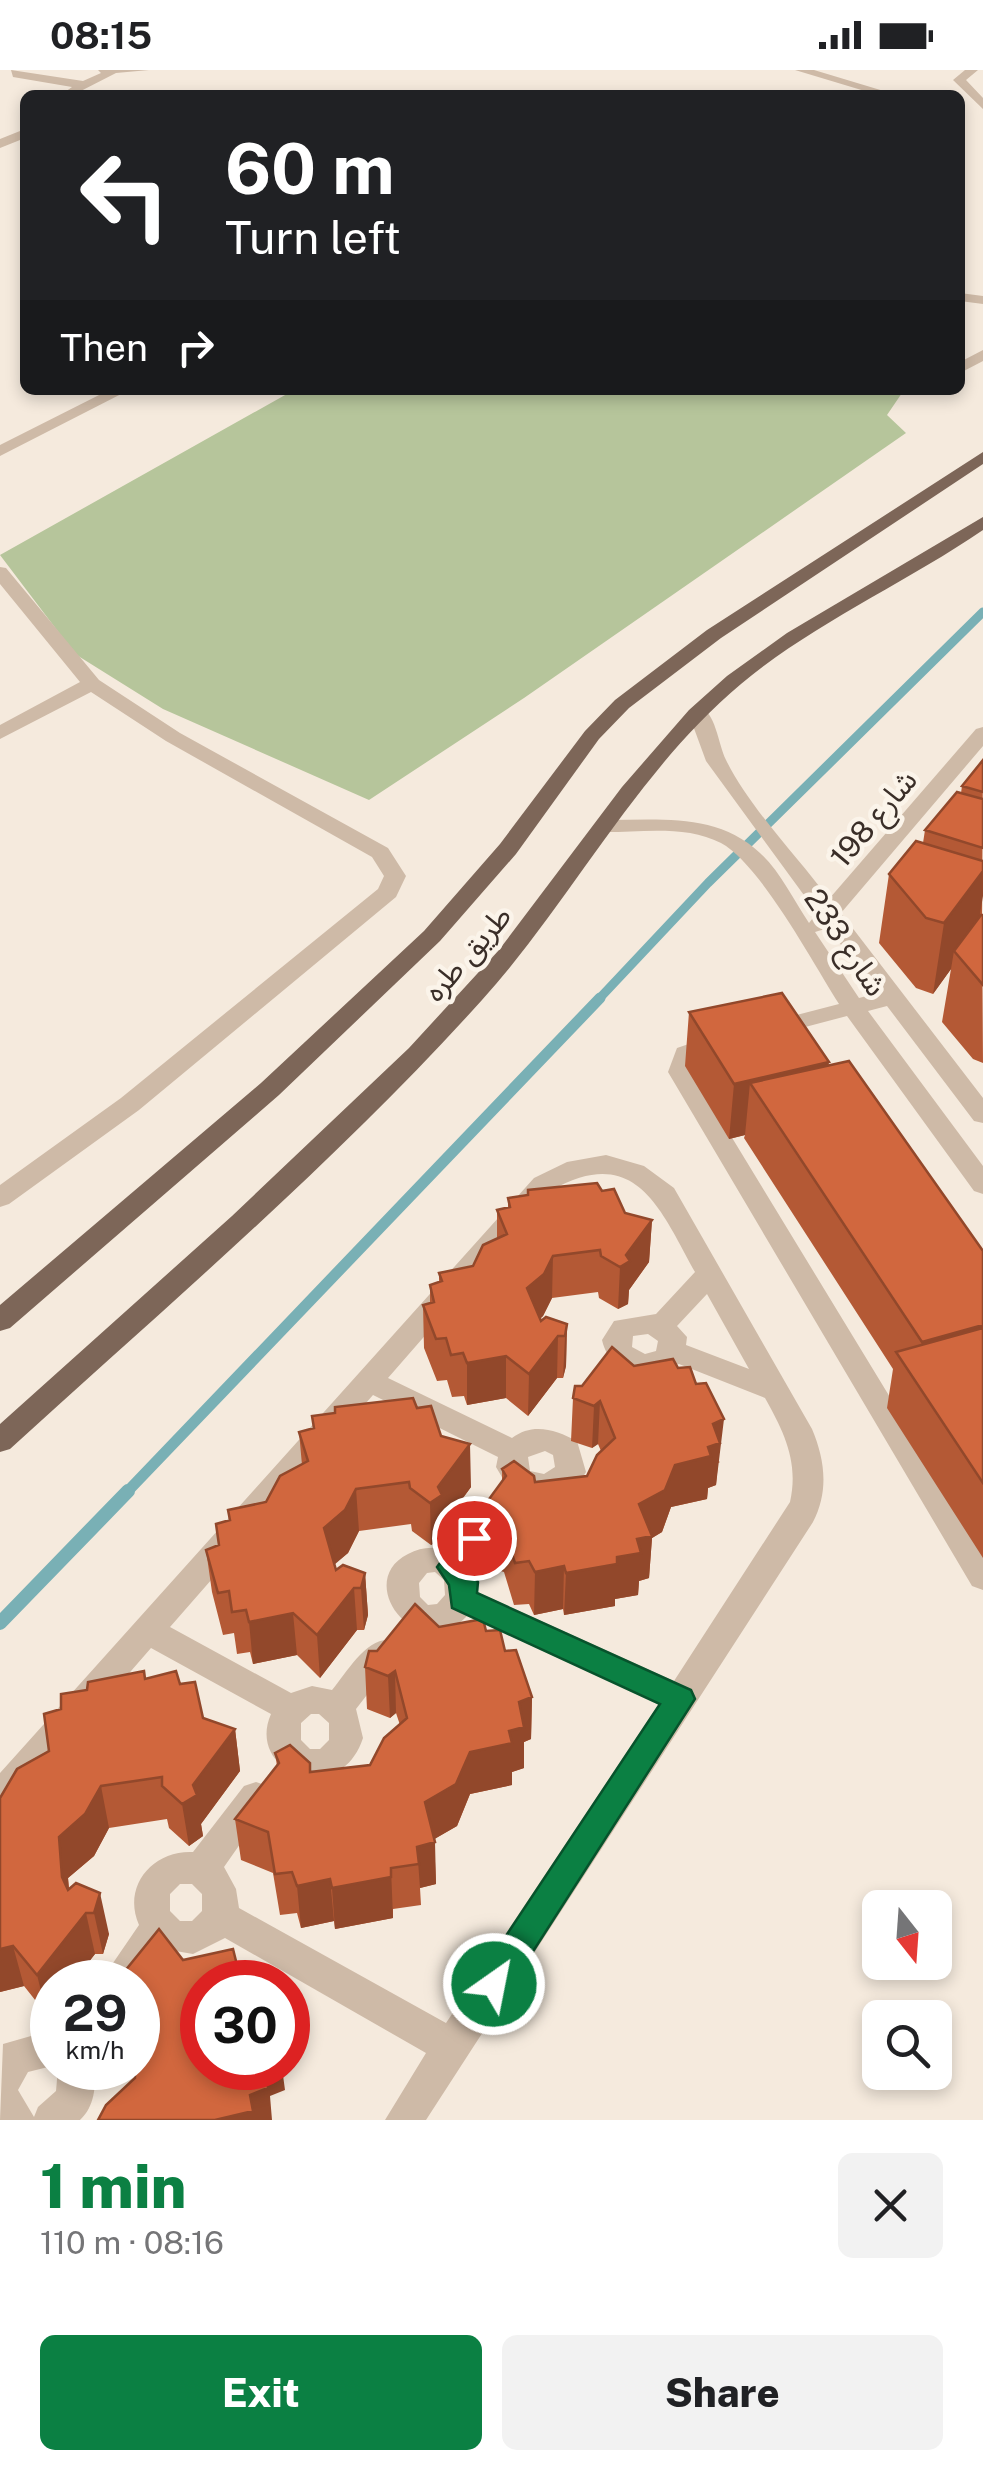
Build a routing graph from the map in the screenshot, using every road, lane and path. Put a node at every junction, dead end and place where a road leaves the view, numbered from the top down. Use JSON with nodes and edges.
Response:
{"nodes":[{"id":1,"x":18,"y":70,"type":"edge"},
{"id":2,"x":143,"y":70,"type":"edge"},
{"id":3,"x":801,"y":70,"type":"edge"},
{"id":4,"x":972,"y":70,"type":"edge"},
{"id":5,"x":107,"y":71,"type":"edge"},
{"id":6,"x":83,"y":86,"type":"junction"},
{"id":7,"x":75,"y":90,"type":"edge"},
{"id":8,"x":873,"y":90,"type":"edge"},
{"id":9,"x":983,"y":105,"type":"edge"},
{"id":10,"x":111,"y":395,"type":"edge"},
{"id":11,"x":0,"y":451,"type":"edge"},
{"id":12,"x":983,"y":457,"type":"edge"},
{"id":13,"x":983,"y":522,"type":"edge"},
{"id":14,"x":0,"y":572,"type":"edge"},
{"id":15,"x":92,"y":684,"type":"junction"},
{"id":16,"x":698,"y":712,"type":"junction"},
{"id":17,"x":0,"y":733,"type":"edge"},
{"id":18,"x":983,"y":733,"type":"edge"},
{"id":19,"x":606,"y":826,"type":"junction"},
{"id":20,"x":829,"y":918,"type":"junction"},
{"id":21,"x":800,"y":930,"type":"junction"},
{"id":22,"x":892,"y":998,"type":"junction"},
{"id":23,"x":853,"y":1008,"type":"junction"},
{"id":24,"x":983,"y":1114,"type":"edge"},
{"id":25,"x":983,"y":1185,"type":"edge"},
{"id":26,"x":0,"y":1198,"type":"edge"},
{"id":27,"x":710,"y":1274,"type":"junction"},
{"id":28,"x":0,"y":1321,"type":"edge"},
{"id":29,"x":667,"y":1338,"type":"junction"},
{"id":30,"x":626,"y":1359,"type":"junction"},
{"id":31,"x":369,"y":1380,"type":"junction"},
{"id":32,"x":604,"y":1387,"type":"edge"},
{"id":33,"x":775,"y":1390,"type":"junction"},
{"id":34,"x":581,"y":1415,"type":"edge"},
{"id":35,"x":0,"y":1441,"type":"edge"},
{"id":36,"x":558,"y":1444,"type":"junction"},
{"id":37,"x":517,"y":1466,"type":"junction"},
{"id":38,"x":451,"y":1567,"type":"junction"},
{"id":39,"x":983,"y":1577,"type":"edge"},
{"id":40,"x":462,"y":1599,"type":"junction"},
{"id":41,"x":417,"y":1613,"type":"junction"},
{"id":42,"x":148,"y":1631,"type":"junction"},
{"id":43,"x":680,"y":1699,"type":"junction"},
{"id":44,"x":337,"y":1707,"type":"junction"},
{"id":45,"x":293,"y":1710,"type":"junction"},
{"id":46,"x":290,"y":1754,"type":"junction"},
{"id":47,"x":0,"y":1798,"type":"edge"},
{"id":48,"x":200,"y":1870,"type":"junction"},
{"id":49,"x":220,"y":1916,"type":"junction"},
{"id":50,"x":158,"y":1928,"type":"junction"},
{"id":51,"x":134,"y":1960,"type":"edge"},
{"id":52,"x":452,"y":2047,"type":"junction"},
{"id":53,"x":30,"y":2050,"type":"edge"},
{"id":54,"x":2,"y":2078,"type":"edge"},
{"id":55,"x":75,"y":2090,"type":"edge"},
{"id":56,"x":16,"y":2120,"type":"edge"},
{"id":57,"x":52,"y":2120,"type":"edge"},
{"id":58,"x":404,"y":2120,"type":"edge"}],
"edges":[{"from":1,"to":6,"type":"street"},
{"from":2,"to":5,"type":"street"},
{"from":3,"to":8,"type":"street"},
{"from":4,"to":9,"type":"street"},
{"from":5,"to":6,"type":"street"},
{"from":6,"to":7,"type":"street"},
{"from":10,"to":11,"type":"street"},
{"from":12,"to":28,"type":"main road","name":"طريق طره"},
{"from":13,"to":16,"type":"main road","name":"طريق طره"},
{"from":14,"to":15,"type":"street"},
{"from":15,"to":17,"type":"street"},
{"from":15,"to":26,"type":"street"},
{"from":16,"to":19,"type":"main road","name":"طريق طره"},
{"from":16,"to":20,"type":"street","name":"شارع 233"},
{"from":18,"to":20,"type":"street","name":"شارع 198"},
{"from":19,"to":21,"type":"street","name":"شارع 233"},
{"from":19,"to":35,"type":"main road","name":"طريق طره"},
{"from":20,"to":21,"type":"street","name":"شارع 198"},
{"from":20,"to":22,"type":"street","name":"شارع 233"},
{"from":21,"to":23,"type":"street","name":"شارع 233"},
{"from":22,"to":23,"type":"street"},
{"from":22,"to":24,"type":"street","name":"شارع 233"},
{"from":23,"to":25,"type":"street","name":"شارع 233"},
{"from":23,"to":39,"type":"street"},
{"from":27,"to":29,"type":"street"},
{"from":27,"to":31,"type":"street"},
{"from":27,"to":33,"type":"street"},
{"from":29,"to":30,"type":"street"},
{"from":29,"to":30,"type":"street"},
{"from":29,"to":33,"type":"street"},
{"from":30,"to":32,"type":"street"},
{"from":31,"to":37,"type":"street"},
{"from":31,"to":42,"type":"street"},
{"from":33,"to":43,"type":"street"},
{"from":34,"to":36,"type":"street"},
{"from":36,"to":37,"type":"street"},
{"from":36,"to":37,"type":"street"},
{"from":37,"to":38,"type":"street"},
{"from":38,"to":40,"type":"street"},
{"from":38,"to":41,"type":"street"},
{"from":40,"to":41,"type":"street"},
{"from":40,"to":43,"type":"street"},
{"from":41,"to":44,"type":"street"},
{"from":42,"to":45,"type":"street"},
{"from":42,"to":47,"type":"street"},
{"from":43,"to":52,"type":"street"},
{"from":44,"to":45,"type":"street"},
{"from":44,"to":46,"type":"street"},
{"from":45,"to":46,"type":"street"},
{"from":46,"to":48,"type":"street"},
{"from":48,"to":49,"type":"street"},
{"from":48,"to":50,"type":"street"},
{"from":49,"to":50,"type":"street"},
{"from":49,"to":52,"type":"street"},
{"from":50,"to":51,"type":"street"},
{"from":52,"to":58,"type":"street"},
{"from":53,"to":54,"type":"street"},
{"from":54,"to":56,"type":"street"},
{"from":55,"to":57,"type":"street"}]}
